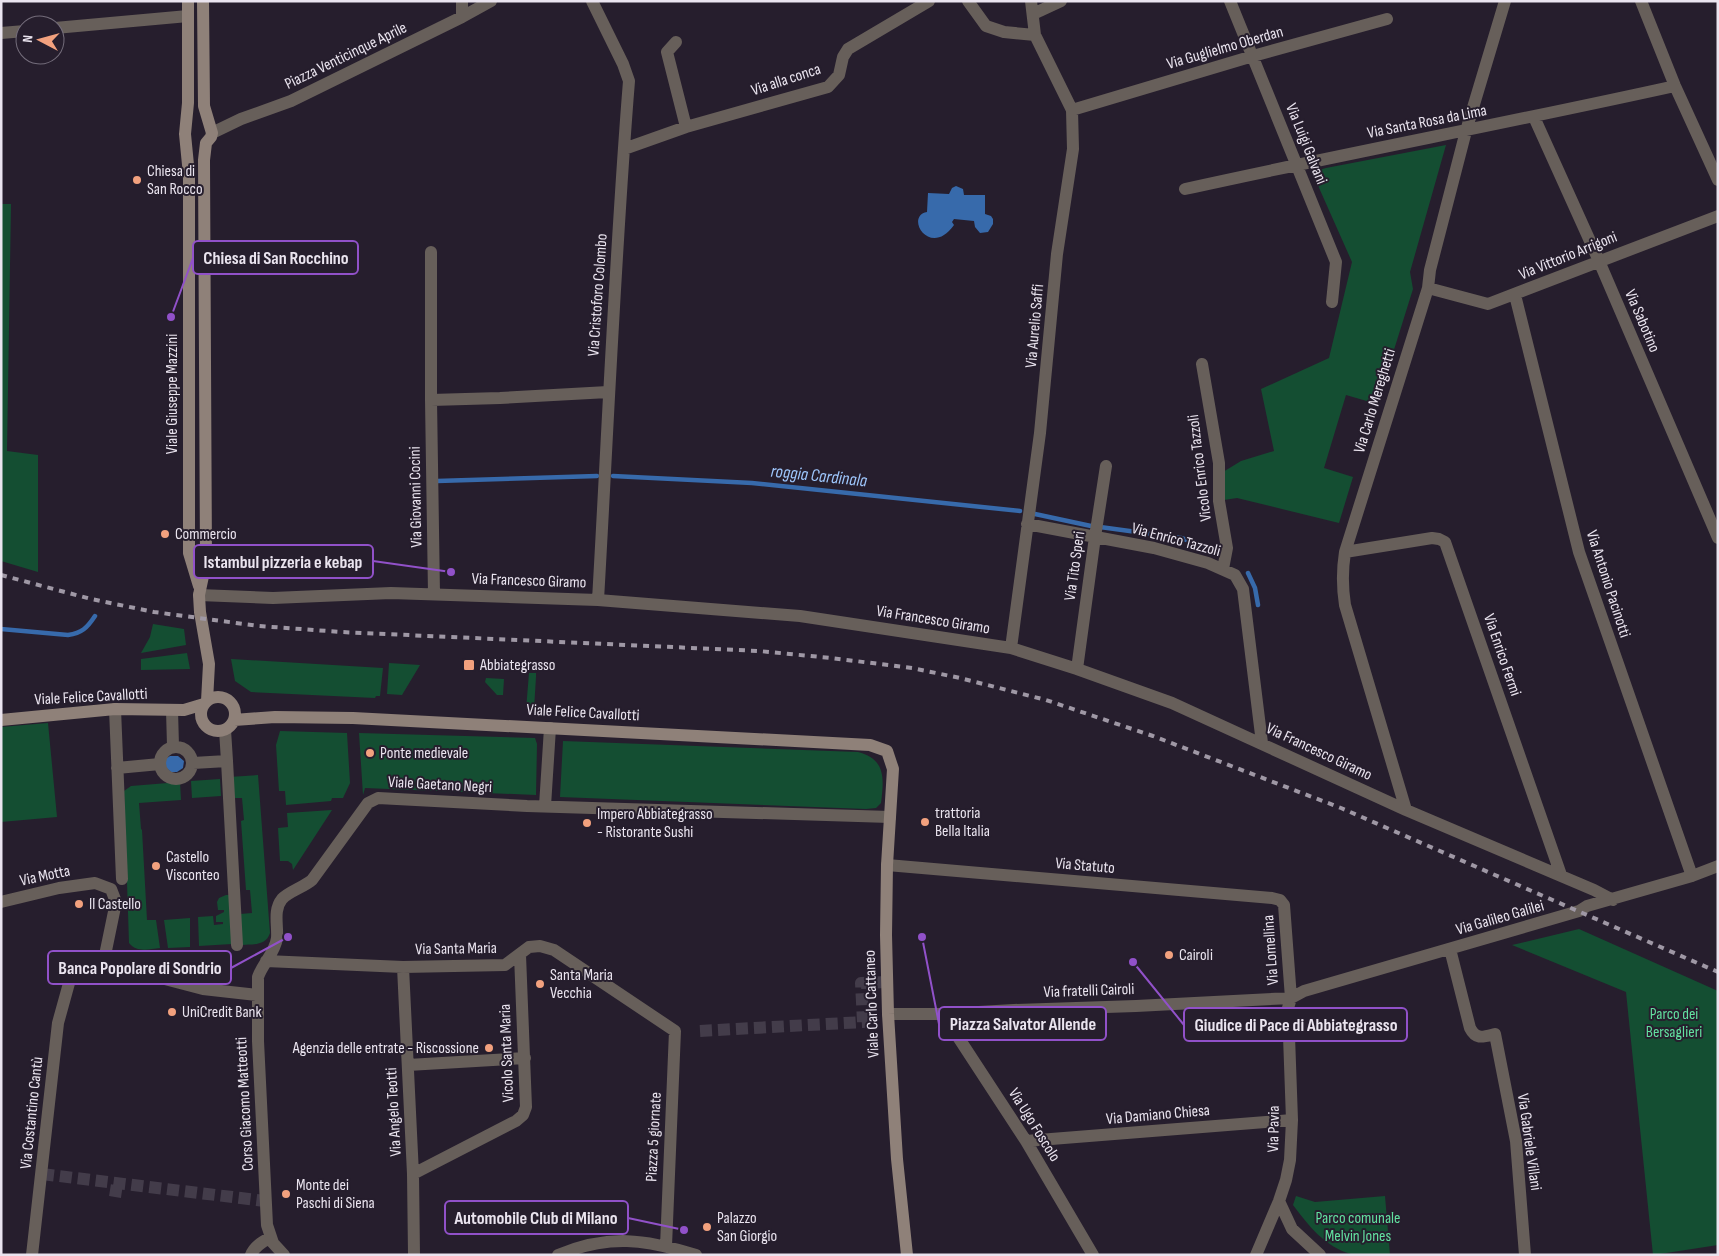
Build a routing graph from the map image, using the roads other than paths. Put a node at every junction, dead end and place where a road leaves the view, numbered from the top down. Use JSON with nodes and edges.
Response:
{"nodes":[{"id":1,"x":188,"y":1,"type":"edge"},
{"id":2,"x":203,"y":1,"type":"edge"},
{"id":3,"x":462,"y":1,"type":"edge"},
{"id":4,"x":491,"y":1,"type":"edge"},
{"id":5,"x":592,"y":1,"type":"edge"},
{"id":6,"x":929,"y":1,"type":"edge"},
{"id":7,"x":968,"y":1,"type":"edge"},
{"id":8,"x":1061,"y":1,"type":"edge"},
{"id":9,"x":1230,"y":1,"type":"edge"},
{"id":10,"x":1505,"y":1,"type":"edge"},
{"id":11,"x":1641,"y":1,"type":"edge"},
{"id":12,"x":1032,"y":7,"type":"edge"},
{"id":13,"x":188,"y":16,"type":"junction"},
{"id":14,"x":462,"y":17,"type":"junction"},
{"id":15,"x":1387,"y":19,"type":"dead end"},
{"id":16,"x":65,"y":27,"type":"edge"},
{"id":17,"x":15,"y":32,"type":"edge"},
{"id":18,"x":1,"y":33,"type":"edge"},
{"id":19,"x":1035,"y":35,"type":"junction"},
{"id":20,"x":676,"y":42,"type":"dead end"},
{"id":21,"x":1253,"y":56,"type":"junction"},
{"id":22,"x":1676,"y":86,"type":"junction"},
{"id":23,"x":1072,"y":110,"type":"junction"},
{"id":24,"x":1534,"y":118,"type":"junction"},
{"id":25,"x":187,"y":125,"type":"junction"},
{"id":26,"x":686,"y":127,"type":"junction"},
{"id":27,"x":209,"y":131,"type":"junction"},
{"id":28,"x":1466,"y":131,"type":"junction"},
{"id":29,"x":187,"y":138,"type":"junction"},
{"id":30,"x":624,"y":149,"type":"junction"},
{"id":31,"x":1297,"y":164,"type":"junction"},
{"id":32,"x":1718,"y":180,"type":"edge"},
{"id":33,"x":1185,"y":189,"type":"dead end"},
{"id":34,"x":1718,"y":216,"type":"edge"},
{"id":35,"x":431,"y":252,"type":"dead end"},
{"id":36,"x":1599,"y":261,"type":"junction"},
{"id":37,"x":1428,"y":288,"type":"junction"},
{"id":38,"x":1515,"y":295,"type":"junction"},
{"id":39,"x":1332,"y":302,"type":"dead end"},
{"id":40,"x":1202,"y":364,"type":"dead end"},
{"id":41,"x":608,"y":392,"type":"junction"},
{"id":42,"x":431,"y":400,"type":"junction"},
{"id":43,"x":1106,"y":466,"type":"dead end"},
{"id":44,"x":1027,"y":524,"type":"junction"},
{"id":45,"x":1095,"y":537,"type":"junction"},
{"id":46,"x":1718,"y":538,"type":"edge"},
{"id":47,"x":1346,"y":552,"type":"junction"},
{"id":48,"x":1223,"y":569,"type":"junction"},
{"id":49,"x":199,"y":592,"type":"junction"},
{"id":50,"x":434,"y":594,"type":"junction"},
{"id":51,"x":598,"y":600,"type":"junction"},
{"id":52,"x":1011,"y":648,"type":"junction"},
{"id":53,"x":209,"y":664,"type":"junction"},
{"id":54,"x":1077,"y":669,"type":"junction"},
{"id":55,"x":228,"y":701,"type":"junction"},
{"id":56,"x":205,"y":703,"type":"junction"},
{"id":57,"x":115,"y":709,"type":"junction"},
{"id":58,"x":178,"y":710,"type":"junction"},
{"id":59,"x":201,"y":717,"type":"junction"},
{"id":60,"x":275,"y":717,"type":"junction"},
{"id":61,"x":1,"y":720,"type":"edge"},
{"id":62,"x":234,"y":720,"type":"junction"},
{"id":63,"x":550,"y":728,"type":"junction"},
{"id":64,"x":225,"y":730,"type":"junction"},
{"id":65,"x":1262,"y":743,"type":"junction"},
{"id":66,"x":173,"y":746,"type":"junction"},
{"id":67,"x":887,"y":751,"type":"joint"},
{"id":68,"x":227,"y":761,"type":"junction"},
{"id":69,"x":193,"y":763,"type":"junction"},
{"id":70,"x":160,"y":764,"type":"junction"},
{"id":71,"x":117,"y":768,"type":"junction"},
{"id":72,"x":545,"y":806,"type":"junction"},
{"id":73,"x":1406,"y":810,"type":"junction"},
{"id":74,"x":890,"y":817,"type":"junction"},
{"id":75,"x":887,"y":865,"type":"junction"},
{"id":76,"x":1718,"y":866,"type":"edge"},
{"id":77,"x":1561,"y":876,"type":"junction"},
{"id":78,"x":1692,"y":876,"type":"junction"},
{"id":79,"x":122,"y":879,"type":"dead end"},
{"id":80,"x":1280,"y":900,"type":"joint"},
{"id":81,"x":1613,"y":900,"type":"junction"},
{"id":82,"x":1,"y":902,"type":"edge"},
{"id":83,"x":237,"y":945,"type":"dead end"},
{"id":84,"x":1450,"y":949,"type":"junction"},
{"id":85,"x":520,"y":955,"type":"junction"},
{"id":86,"x":270,"y":956,"type":"junction"},
{"id":87,"x":103,"y":965,"type":"junction"},
{"id":88,"x":403,"y":967,"type":"junction"},
{"id":89,"x":257,"y":995,"type":"junction"},
{"id":90,"x":1291,"y":998,"type":"junction"},
{"id":91,"x":888,"y":1014,"type":"junction"},
{"id":92,"x":943,"y":1014,"type":"junction"},
{"id":93,"x":675,"y":1031,"type":"joint"},
{"id":94,"x":525,"y":1058,"type":"junction"},
{"id":95,"x":408,"y":1065,"type":"junction"},
{"id":96,"x":1292,"y":1120,"type":"junction"},
{"id":97,"x":1026,"y":1142,"type":"junction"},
{"id":98,"x":413,"y":1174,"type":"junction"},
{"id":99,"x":1278,"y":1201,"type":"junction"},
{"id":100,"x":271,"y":1238,"type":"junction"},
{"id":101,"x":666,"y":1246,"type":"junction"},
{"id":102,"x":32,"y":1255,"type":"edge"},
{"id":103,"x":252,"y":1255,"type":"edge"},
{"id":104,"x":284,"y":1255,"type":"edge"},
{"id":105,"x":414,"y":1255,"type":"edge"},
{"id":106,"x":558,"y":1255,"type":"edge"},
{"id":107,"x":696,"y":1255,"type":"edge"},
{"id":108,"x":907,"y":1255,"type":"edge"},
{"id":109,"x":1093,"y":1255,"type":"edge"},
{"id":110,"x":1256,"y":1255,"type":"edge"},
{"id":111,"x":1320,"y":1255,"type":"edge"},
{"id":112,"x":1525,"y":1255,"type":"edge"}],
"edges":[{"from":1,"to":13,"type":"street","name":"Viale Giuseppe Mazzini"},
{"from":2,"to":27,"type":"street","name":"Viale Giuseppe Mazzini"},
{"from":3,"to":14,"type":"street"},
{"from":4,"to":14,"type":"street","name":"Piazza Venticinque Aprile"},
{"from":5,"to":30,"type":"street","name":"Via Cristoforo Colombo"},
{"from":6,"to":26,"type":"street","name":"Via alla conca"},
{"from":7,"to":19,"type":"street"},
{"from":8,"to":12,"type":"street"},
{"from":9,"to":21,"type":"street","name":"Via Luigi Galvani"},
{"from":10,"to":28,"type":"street","name":"Via Carlo Mereghetti"},
{"from":11,"to":22,"type":"street"},
{"from":12,"to":19,"type":"street","name":"Via Aurelio Saffi"},
{"from":13,"to":16,"type":"street"},
{"from":13,"to":25,"type":"street","name":"Viale Giuseppe Mazzini"},
{"from":14,"to":27,"type":"street","name":"Piazza Venticinque Aprile"},
{"from":15,"to":21,"type":"street","name":"Via Guglielmo Oberdan"},
{"from":17,"to":18,"type":"street"},
{"from":19,"to":23,"type":"street","name":"Via Aurelio Saffi"},
{"from":20,"to":26,"type":"street"},
{"from":21,"to":23,"type":"street","name":"Via Guglielmo Oberdan"},
{"from":21,"to":31,"type":"street","name":"Via Luigi Galvani"},
{"from":22,"to":24,"type":"street","name":"Via Santa Rosa da Lima"},
{"from":22,"to":32,"type":"street"},
{"from":23,"to":44,"type":"street","name":"Via Aurelio Saffi"},
{"from":24,"to":28,"type":"street","name":"Via Santa Rosa da Lima"},
{"from":24,"to":36,"type":"street","name":"Via Sabotino"},
{"from":25,"to":27,"type":"street"},
{"from":25,"to":29,"type":"street","name":"Viale Giuseppe Mazzini"},
{"from":26,"to":30,"type":"street","name":"Via alla conca"},
{"from":27,"to":29,"type":"street"},
{"from":27,"to":49,"type":"street","name":"Viale Giuseppe Mazzini"},
{"from":28,"to":31,"type":"street","name":"Via Santa Rosa da Lima"},
{"from":28,"to":37,"type":"street","name":"Via Carlo Mereghetti"},
{"from":29,"to":49,"type":"street","name":"Viale Giuseppe Mazzini"},
{"from":30,"to":41,"type":"street","name":"Via Cristoforo Colombo"},
{"from":31,"to":33,"type":"street","name":"Via Santa Rosa da Lima"},
{"from":31,"to":39,"type":"street","name":"Via Luigi Galvani"},
{"from":34,"to":36,"type":"street","name":"Via Vittorio Arrigoni"},
{"from":35,"to":42,"type":"street","name":"Via Giovanni Cocini"},
{"from":36,"to":38,"type":"street","name":"Via Vittorio Arrigoni"},
{"from":36,"to":46,"type":"street","name":"Via Sabotino"},
{"from":37,"to":38,"type":"street","name":"Via Vittorio Arrigoni"},
{"from":37,"to":47,"type":"street","name":"Via Carlo Mereghetti"},
{"from":38,"to":78,"type":"street","name":"Via Antonio Pacinotti"},
{"from":40,"to":48,"type":"street","name":"Vicolo Enrico Tazzoli"},
{"from":41,"to":42,"type":"street"},
{"from":41,"to":51,"type":"street","name":"Via Cristoforo Colombo"},
{"from":42,"to":50,"type":"street","name":"Via Giovanni Cocini"},
{"from":43,"to":45,"type":"street","name":"Via Tito Speri"},
{"from":44,"to":45,"type":"street","name":"Via Enrico Tazzoli"},
{"from":44,"to":52,"type":"street","name":"Via Aurelio Saffi"},
{"from":45,"to":48,"type":"street","name":"Via Enrico Tazzoli"},
{"from":45,"to":54,"type":"street","name":"Via Tito Speri"},
{"from":47,"to":73,"type":"street","name":"Via Carlo Mereghetti"},
{"from":47,"to":77,"type":"street","name":"Via Enrico Fermi"},
{"from":48,"to":65,"type":"street","name":"Via Enrico Tazzoli"},
{"from":49,"to":50,"type":"street","name":"Via Francesco Giramo"},
{"from":49,"to":53,"type":"street","name":"Viale Giuseppe Mazzini"},
{"from":50,"to":51,"type":"street","name":"Via Francesco Giramo"},
{"from":51,"to":52,"type":"street","name":"Via Francesco Giramo"},
{"from":52,"to":54,"type":"street","name":"Via Francesco Giramo"},
{"from":53,"to":55,"type":"street","name":"Viale Giuseppe Mazzini"},
{"from":53,"to":56,"type":"street","name":"Viale Giuseppe Mazzini"},
{"from":54,"to":65,"type":"street","name":"Via Francesco Giramo"},
{"from":55,"to":56,"type":"street"},
{"from":55,"to":60,"type":"street","name":"Viale Felice Cavallotti"},
{"from":55,"to":62,"type":"street"},
{"from":56,"to":58,"type":"street","name":"Viale Felice Cavallotti"},
{"from":56,"to":59,"type":"street"},
{"from":57,"to":58,"type":"street","name":"Viale Felice Cavallotti"},
{"from":57,"to":61,"type":"street","name":"Viale Felice Cavallotti"},
{"from":57,"to":71,"type":"street"},
{"from":58,"to":59,"type":"street","name":"Viale Felice Cavallotti"},
{"from":58,"to":66,"type":"street"},
{"from":59,"to":64,"type":"street"},
{"from":60,"to":62,"type":"street","name":"Viale Felice Cavallotti"},
{"from":60,"to":63,"type":"street","name":"Viale Felice Cavallotti"},
{"from":62,"to":64,"type":"street"},
{"from":63,"to":67,"type":"street","name":"Viale Felice Cavallotti"},
{"from":63,"to":72,"type":"street"},
{"from":64,"to":68,"type":"street"},
{"from":65,"to":73,"type":"street","name":"Via Francesco Giramo"},
{"from":66,"to":69,"type":"street"},
{"from":66,"to":70,"type":"street"},
{"from":67,"to":74,"type":"street","name":"Viale Carlo Cattaneo"},
{"from":68,"to":69,"type":"street"},
{"from":68,"to":83,"type":"street"},
{"from":69,"to":70,"type":"street"},
{"from":70,"to":71,"type":"street"},
{"from":71,"to":79,"type":"street"},
{"from":72,"to":74,"type":"street","name":"Viale Gaetano Negri"},
{"from":72,"to":86,"type":"street","name":"Viale Gaetano Negri"},
{"from":73,"to":77,"type":"street","name":"Via Francesco Giramo"},
{"from":74,"to":75,"type":"street","name":"Viale Carlo Cattaneo"},
{"from":75,"to":80,"type":"street","name":"Via Statuto"},
{"from":75,"to":91,"type":"street","name":"Viale Carlo Cattaneo"},
{"from":76,"to":78,"type":"street","name":"Via Galileo Galilei"},
{"from":77,"to":81,"type":"street","name":"Via Francesco Giramo"},
{"from":78,"to":81,"type":"street","name":"Via Galileo Galilei"},
{"from":80,"to":90,"type":"street","name":"Via Lomellina"},
{"from":81,"to":84,"type":"street","name":"Via Galileo Galilei"},
{"from":82,"to":87,"type":"street","name":"Via Motta"},
{"from":84,"to":90,"type":"street","name":"Via Galileo Galilei"},
{"from":84,"to":112,"type":"street","name":"Via Gabriele Villani"},
{"from":85,"to":88,"type":"street","name":"Via Santa Maria"},
{"from":85,"to":93,"type":"street","name":"Via Santa Maria"},
{"from":85,"to":94,"type":"street","name":"Vicolo Santa Maria"},
{"from":86,"to":88,"type":"street","name":"Via Santa Maria"},
{"from":86,"to":89,"type":"street","name":"Corso Giacomo Matteotti"},
{"from":87,"to":89,"type":"street"},
{"from":87,"to":102,"type":"street","name":"Via Costantino Cantù"},
{"from":88,"to":95,"type":"street","name":"Via Angelo Teotti"},
{"from":89,"to":100,"type":"street","name":"Corso Giacomo Matteotti"},
{"from":90,"to":92,"type":"street","name":"Via fratelli Cairoli"},
{"from":90,"to":96,"type":"street","name":"Via Pavia"},
{"from":91,"to":92,"type":"street","name":"Via fratelli Cairoli"},
{"from":91,"to":108,"type":"street","name":"Viale Carlo Cattaneo"},
{"from":92,"to":97,"type":"street","name":"Via Ugo Foscolo"},
{"from":93,"to":101,"type":"street","name":"Piazza 5 giornate"},
{"from":94,"to":95,"type":"street"},
{"from":94,"to":98,"type":"street","name":"Vicolo Santa Maria"},
{"from":95,"to":98,"type":"street","name":"Via Angelo Teotti"},
{"from":96,"to":97,"type":"street","name":"Via Damiano Chiesa"},
{"from":96,"to":99,"type":"street","name":"Via Pavia"},
{"from":97,"to":109,"type":"street","name":"Via Ugo Foscolo"},
{"from":98,"to":105,"type":"street","name":"Via Angelo Teotti"},
{"from":99,"to":110,"type":"street","name":"Via Pavia"},
{"from":99,"to":111,"type":"street"},
{"from":100,"to":103,"type":"street"},
{"from":100,"to":104,"type":"street","name":"Corso Giacomo Matteotti"},
{"from":101,"to":106,"type":"street"},
{"from":101,"to":107,"type":"street"}]}
